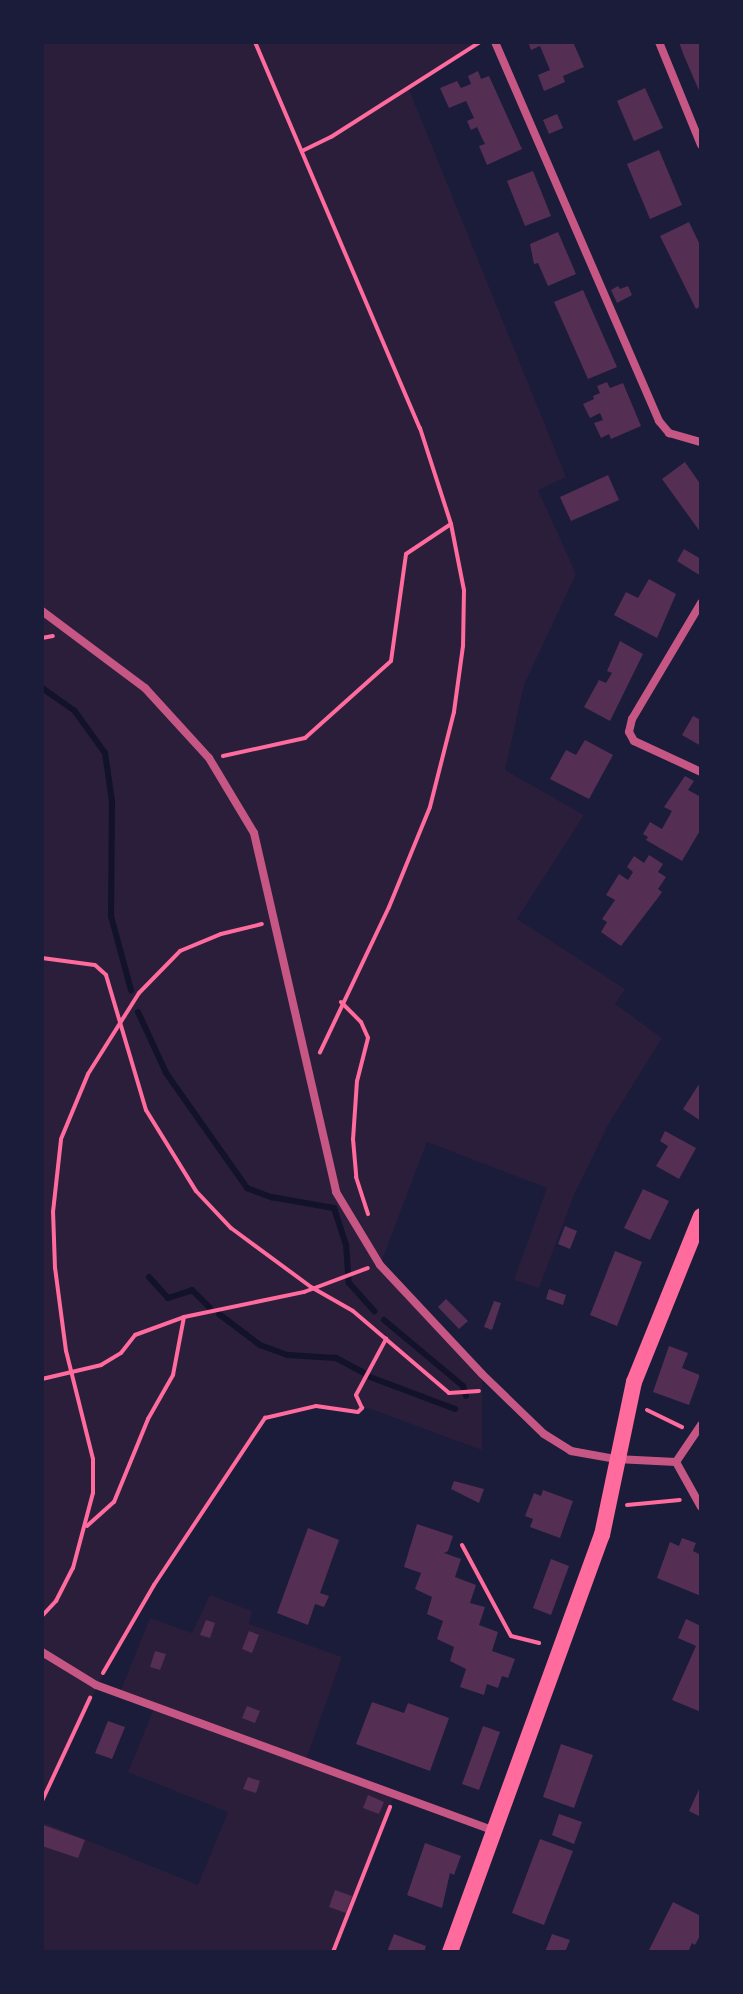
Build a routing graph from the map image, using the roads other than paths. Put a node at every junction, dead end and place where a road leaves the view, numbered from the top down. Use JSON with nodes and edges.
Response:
{"nodes":[{"id":1,"x":495,"y":42,"type":"edge"},
{"id":2,"x":659,"y":42,"type":"edge"},
{"id":3,"x":701,"y":145,"type":"edge"},
{"id":4,"x":701,"y":442,"type":"edge"},
{"id":5,"x":701,"y":603,"type":"edge"},
{"id":6,"x":42,"y":611,"type":"edge"},
{"id":7,"x":701,"y":772,"type":"edge"},
{"id":8,"x":701,"y":1216,"type":"edge"},
{"id":9,"x":701,"y":1425,"type":"edge"},
{"id":10,"x":616,"y":1459,"type":"junction"},
{"id":11,"x":676,"y":1462,"type":"junction"},
{"id":12,"x":701,"y":1507,"type":"edge"},
{"id":13,"x":42,"y":1652,"type":"edge"},
{"id":14,"x":495,"y":1831,"type":"junction"},
{"id":15,"x":450,"y":1952,"type":"edge"}],
"edges":[{"from":1,"to":4,"type":"street"},
{"from":2,"to":3,"type":"street"},
{"from":5,"to":7,"type":"street"},
{"from":6,"to":10,"type":"street"},
{"from":8,"to":10,"type":"main road"},
{"from":9,"to":11,"type":"street"},
{"from":10,"to":11,"type":"street"},
{"from":10,"to":14,"type":"main road"},
{"from":11,"to":12,"type":"street"},
{"from":13,"to":14,"type":"street"},
{"from":14,"to":15,"type":"main road"}]}
